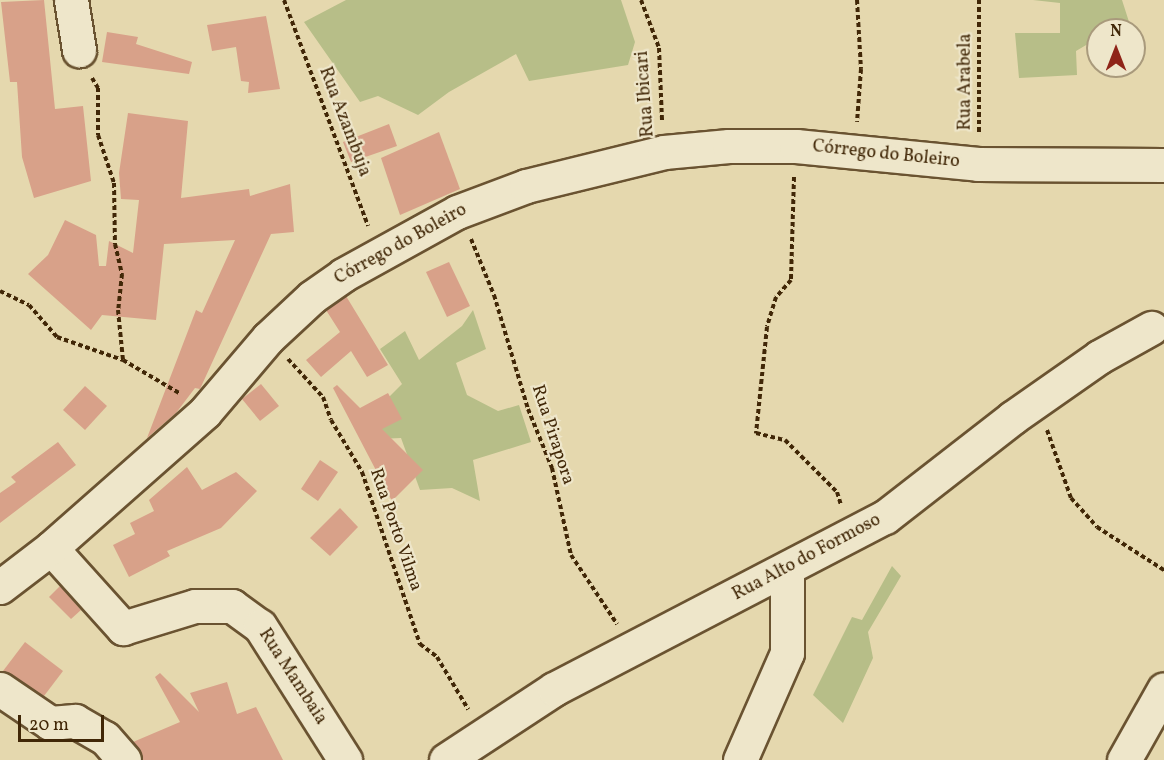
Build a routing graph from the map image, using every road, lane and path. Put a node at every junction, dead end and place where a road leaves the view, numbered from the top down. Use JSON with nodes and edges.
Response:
{"nodes":[{"id":1,"x":71,"y":0,"type":"edge"},
{"id":2,"x":284,"y":0,"type":"edge"},
{"id":3,"x":641,"y":0,"type":"edge"},
{"id":4,"x":857,"y":0,"type":"edge"},
{"id":5,"x":979,"y":0,"type":"edge"},
{"id":6,"x":79,"y":50,"type":"joint"},
{"id":7,"x":796,"y":146,"type":"junction"},
{"id":8,"x":663,"y":152,"type":"junction"},
{"id":9,"x":855,"y":152,"type":"junction"},
{"id":10,"x":978,"y":164,"type":"junction"},
{"id":11,"x":1164,"y":165,"type":"edge"},
{"id":12,"x":457,"y":212,"type":"junction"},
{"id":13,"x":379,"y":254,"type":"junction"},
{"id":14,"x":0,"y":291,"type":"edge"},
{"id":15,"x":1151,"y":328,"type":"dead end"},
{"id":16,"x":268,"y":338,"type":"junction"},
{"id":17,"x":123,"y":360,"type":"junction"},
{"id":18,"x":206,"y":412,"type":"junction"},
{"id":19,"x":1012,"y":418,"type":"junction"},
{"id":20,"x":850,"y":538,"type":"junction"},
{"id":21,"x":51,"y":548,"type":"junction"},
{"id":22,"x":787,"y":569,"type":"junction"},
{"id":23,"x":1164,"y":570,"type":"edge"},
{"id":24,"x":0,"y":587,"type":"edge"},
{"id":25,"x":611,"y":657,"type":"junction"},
{"id":26,"x":0,"y":689,"type":"edge"},
{"id":27,"x":1164,"y":689,"type":"edge"},
{"id":28,"x":459,"y":751,"type":"edge"},
{"id":29,"x":124,"y":760,"type":"edge"},
{"id":30,"x":345,"y":760,"type":"edge"},
{"id":31,"x":740,"y":760,"type":"edge"},
{"id":32,"x":1124,"y":760,"type":"edge"}],
"edges":[{"from":1,"to":6,"type":"street"},
{"from":2,"to":13,"type":"path","name":"Rua Azambuja"},
{"from":3,"to":8,"type":"path","name":"Rua Ibicari"},
{"from":4,"to":9,"type":"path"},
{"from":5,"to":10,"type":"path","name":"Rua Arabela"},
{"from":6,"to":17,"type":"path"},
{"from":7,"to":8,"type":"street","name":"Córrego do Boleiro"},
{"from":7,"to":9,"type":"street","name":"Córrego do Boleiro"},
{"from":7,"to":20,"type":"path"},
{"from":8,"to":12,"type":"street","name":"Córrego do Boleiro"},
{"from":9,"to":10,"type":"street","name":"Córrego do Boleiro"},
{"from":10,"to":11,"type":"street","name":"Córrego do Boleiro"},
{"from":12,"to":13,"type":"street","name":"Córrego do Boleiro"},
{"from":12,"to":25,"type":"path","name":"Rua Pirapora"},
{"from":13,"to":16,"type":"street","name":"Córrego do Boleiro"},
{"from":14,"to":17,"type":"path"},
{"from":15,"to":19,"type":"street","name":"Rua Alto do Formoso"},
{"from":16,"to":18,"type":"street","name":"Córrego do Boleiro"},
{"from":16,"to":28,"type":"path","name":"Rua Porto Vilma"},
{"from":17,"to":18,"type":"path"},
{"from":18,"to":21,"type":"street","name":"Córrego do Boleiro"},
{"from":19,"to":20,"type":"street","name":"Rua Alto do Formoso"},
{"from":19,"to":23,"type":"path"},
{"from":20,"to":22,"type":"street","name":"Rua Alto do Formoso"},
{"from":21,"to":24,"type":"street","name":"Córrego do Boleiro"},
{"from":21,"to":30,"type":"street","name":"Rua Mambaia"},
{"from":22,"to":25,"type":"street","name":"Rua Alto do Formoso"},
{"from":22,"to":31,"type":"street"},
{"from":25,"to":28,"type":"street","name":"Rua Alto do Formoso"},
{"from":26,"to":29,"type":"street"},
{"from":27,"to":32,"type":"street"}]}
